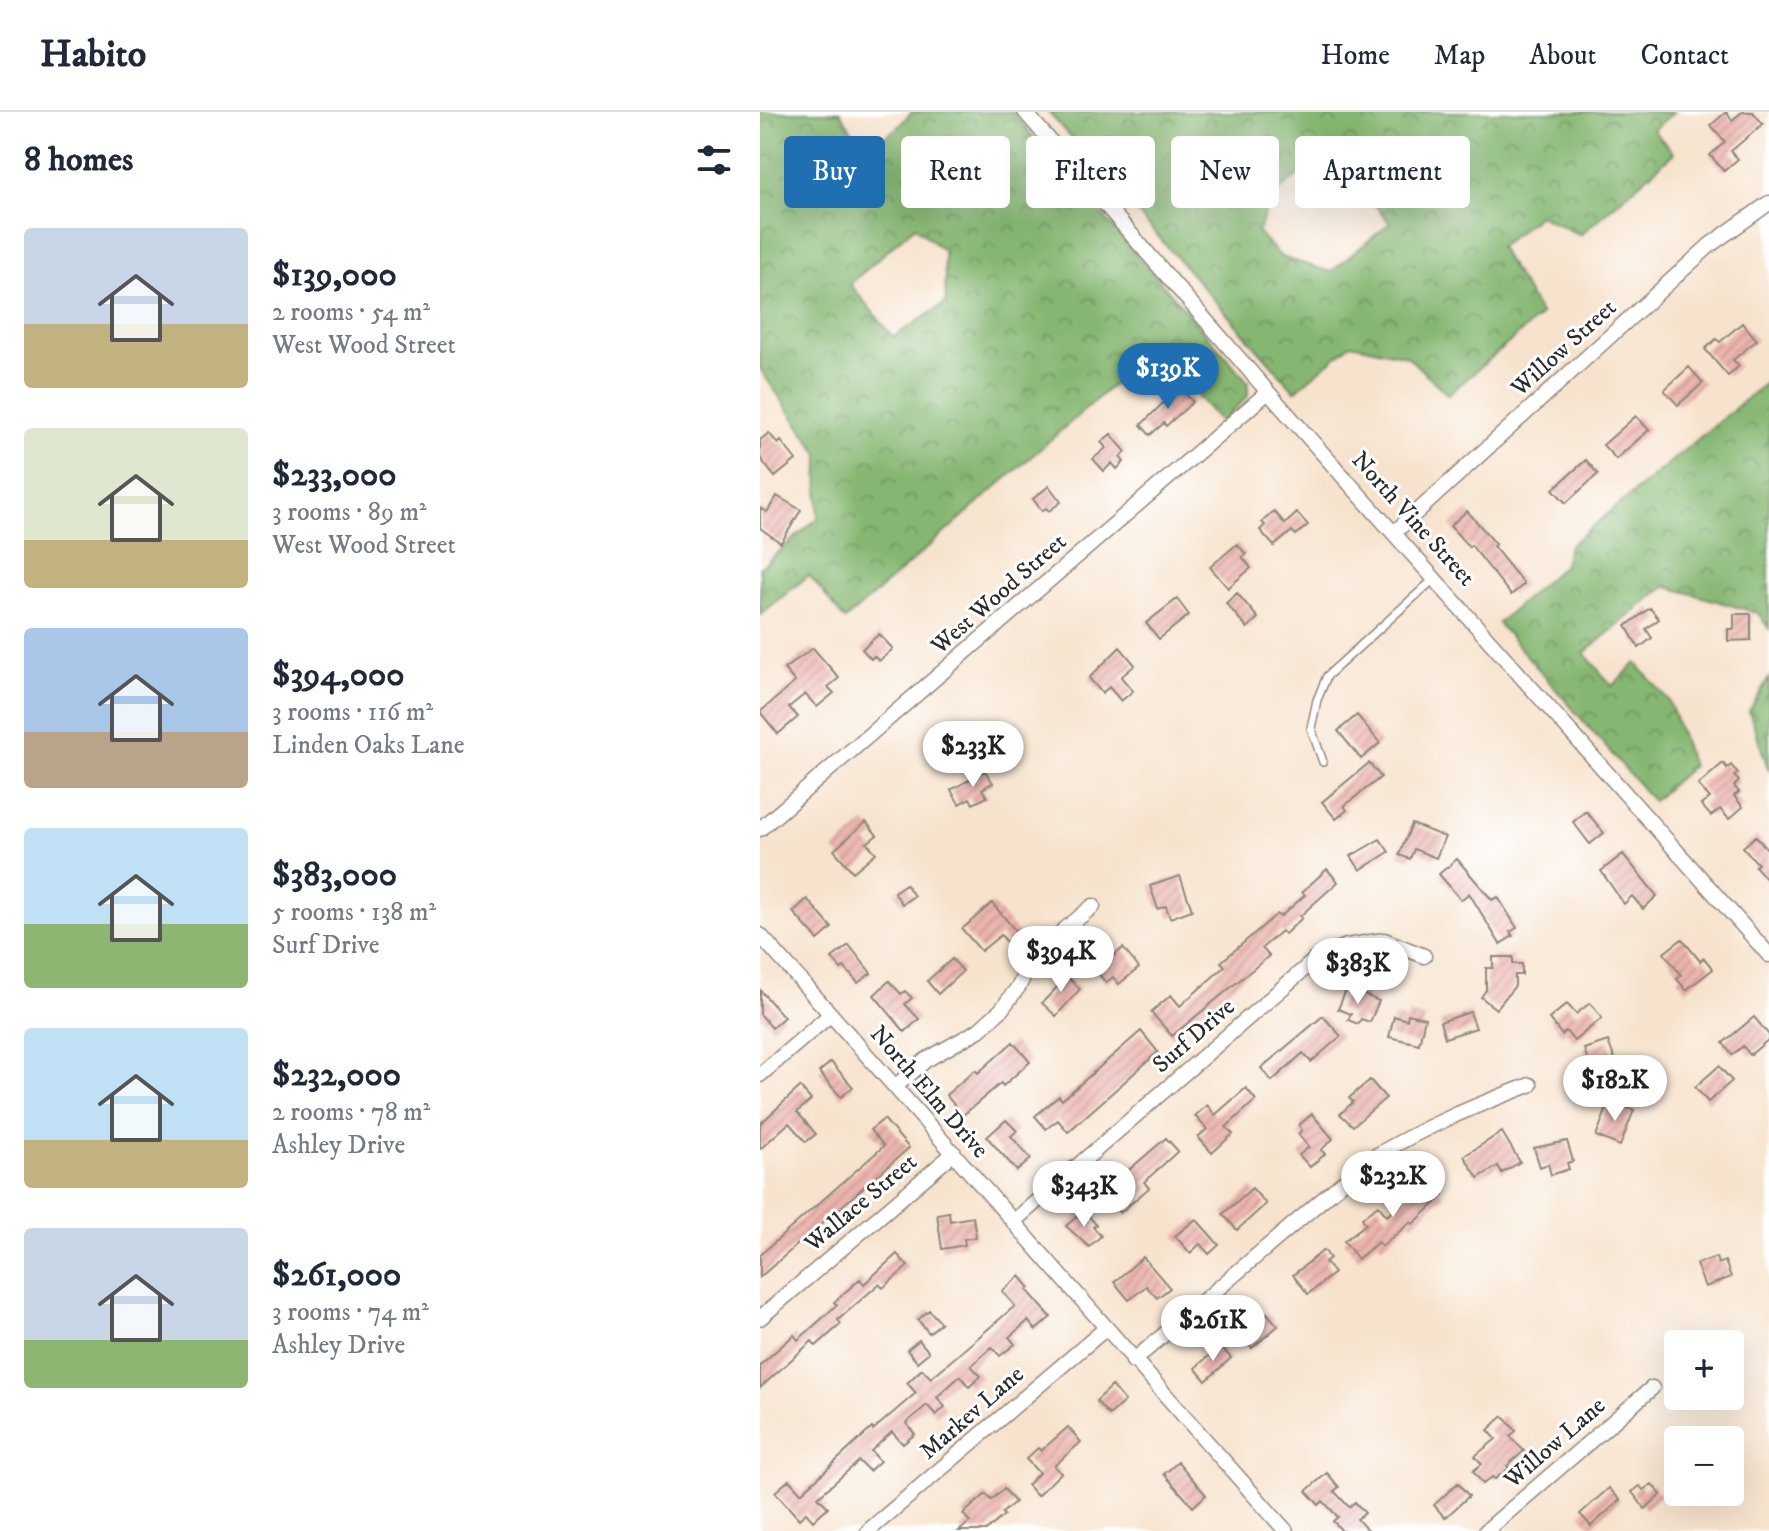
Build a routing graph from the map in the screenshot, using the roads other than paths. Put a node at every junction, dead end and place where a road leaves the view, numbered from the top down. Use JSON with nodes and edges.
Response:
{"nodes":[{"id":1,"x":1025,"y":112,"type":"edge"},
{"id":2,"x":1769,"y":203,"type":"edge"},
{"id":3,"x":1268,"y":392,"type":"junction"},
{"id":4,"x":1395,"y":532,"type":"junction"},
{"id":5,"x":1435,"y":578,"type":"junction"},
{"id":6,"x":1323,"y":762,"type":"dead end"},
{"id":7,"x":760,"y":829,"type":"edge"},
{"id":8,"x":1093,"y":906,"type":"dead end"},
{"id":9,"x":1769,"y":928,"type":"edge"},
{"id":10,"x":760,"y":935,"type":"edge"},
{"id":11,"x":1755,"y":940,"type":"junction"},
{"id":12,"x":1769,"y":955,"type":"edge"},
{"id":13,"x":1424,"y":956,"type":"dead end"},
{"id":14,"x":831,"y":1014,"type":"junction"},
{"id":15,"x":760,"y":1075,"type":"edge"},
{"id":16,"x":1530,"y":1085,"type":"dead end"},
{"id":17,"x":896,"y":1086,"type":"junction"},
{"id":18,"x":954,"y":1153,"type":"junction"},
{"id":19,"x":1014,"y":1221,"type":"junction"},
{"id":20,"x":760,"y":1318,"type":"edge"},
{"id":21,"x":1105,"y":1329,"type":"junction"},
{"id":22,"x":1133,"y":1361,"type":"junction"},
{"id":23,"x":1652,"y":1388,"type":"dead end"},
{"id":24,"x":868,"y":1531,"type":"edge"},
{"id":25,"x":1286,"y":1531,"type":"edge"},
{"id":26,"x":1486,"y":1531,"type":"edge"}],
"edges":[{"from":1,"to":3,"type":"street","name":"North Vine Street"},
{"from":2,"to":4,"type":"street","name":"Willow Street"},
{"from":3,"to":4,"type":"street","name":"North Vine Street"},
{"from":3,"to":7,"type":"street","name":"West Wood Street"},
{"from":4,"to":5,"type":"street","name":"North Vine Street"},
{"from":5,"to":6,"type":"lane"},
{"from":5,"to":11,"type":"street","name":"North Vine Street"},
{"from":8,"to":17,"type":"street"},
{"from":9,"to":11,"type":"street"},
{"from":10,"to":14,"type":"street","name":"North Elm Drive"},
{"from":11,"to":12,"type":"street","name":"North Vine Street"},
{"from":13,"to":19,"type":"street","name":"Surf Drive"},
{"from":14,"to":15,"type":"street"},
{"from":14,"to":17,"type":"street","name":"North Elm Drive"},
{"from":16,"to":22,"type":"street"},
{"from":17,"to":18,"type":"street","name":"North Elm Drive"},
{"from":18,"to":19,"type":"street","name":"North Elm Drive"},
{"from":18,"to":20,"type":"street","name":"Wallace Street"},
{"from":19,"to":21,"type":"street","name":"North Elm Drive"},
{"from":21,"to":22,"type":"street","name":"North Elm Drive"},
{"from":21,"to":24,"type":"street","name":"Markev Lane"},
{"from":22,"to":25,"type":"street","name":"North Elm Drive"},
{"from":23,"to":26,"type":"street","name":"Willow Lane"}]}
